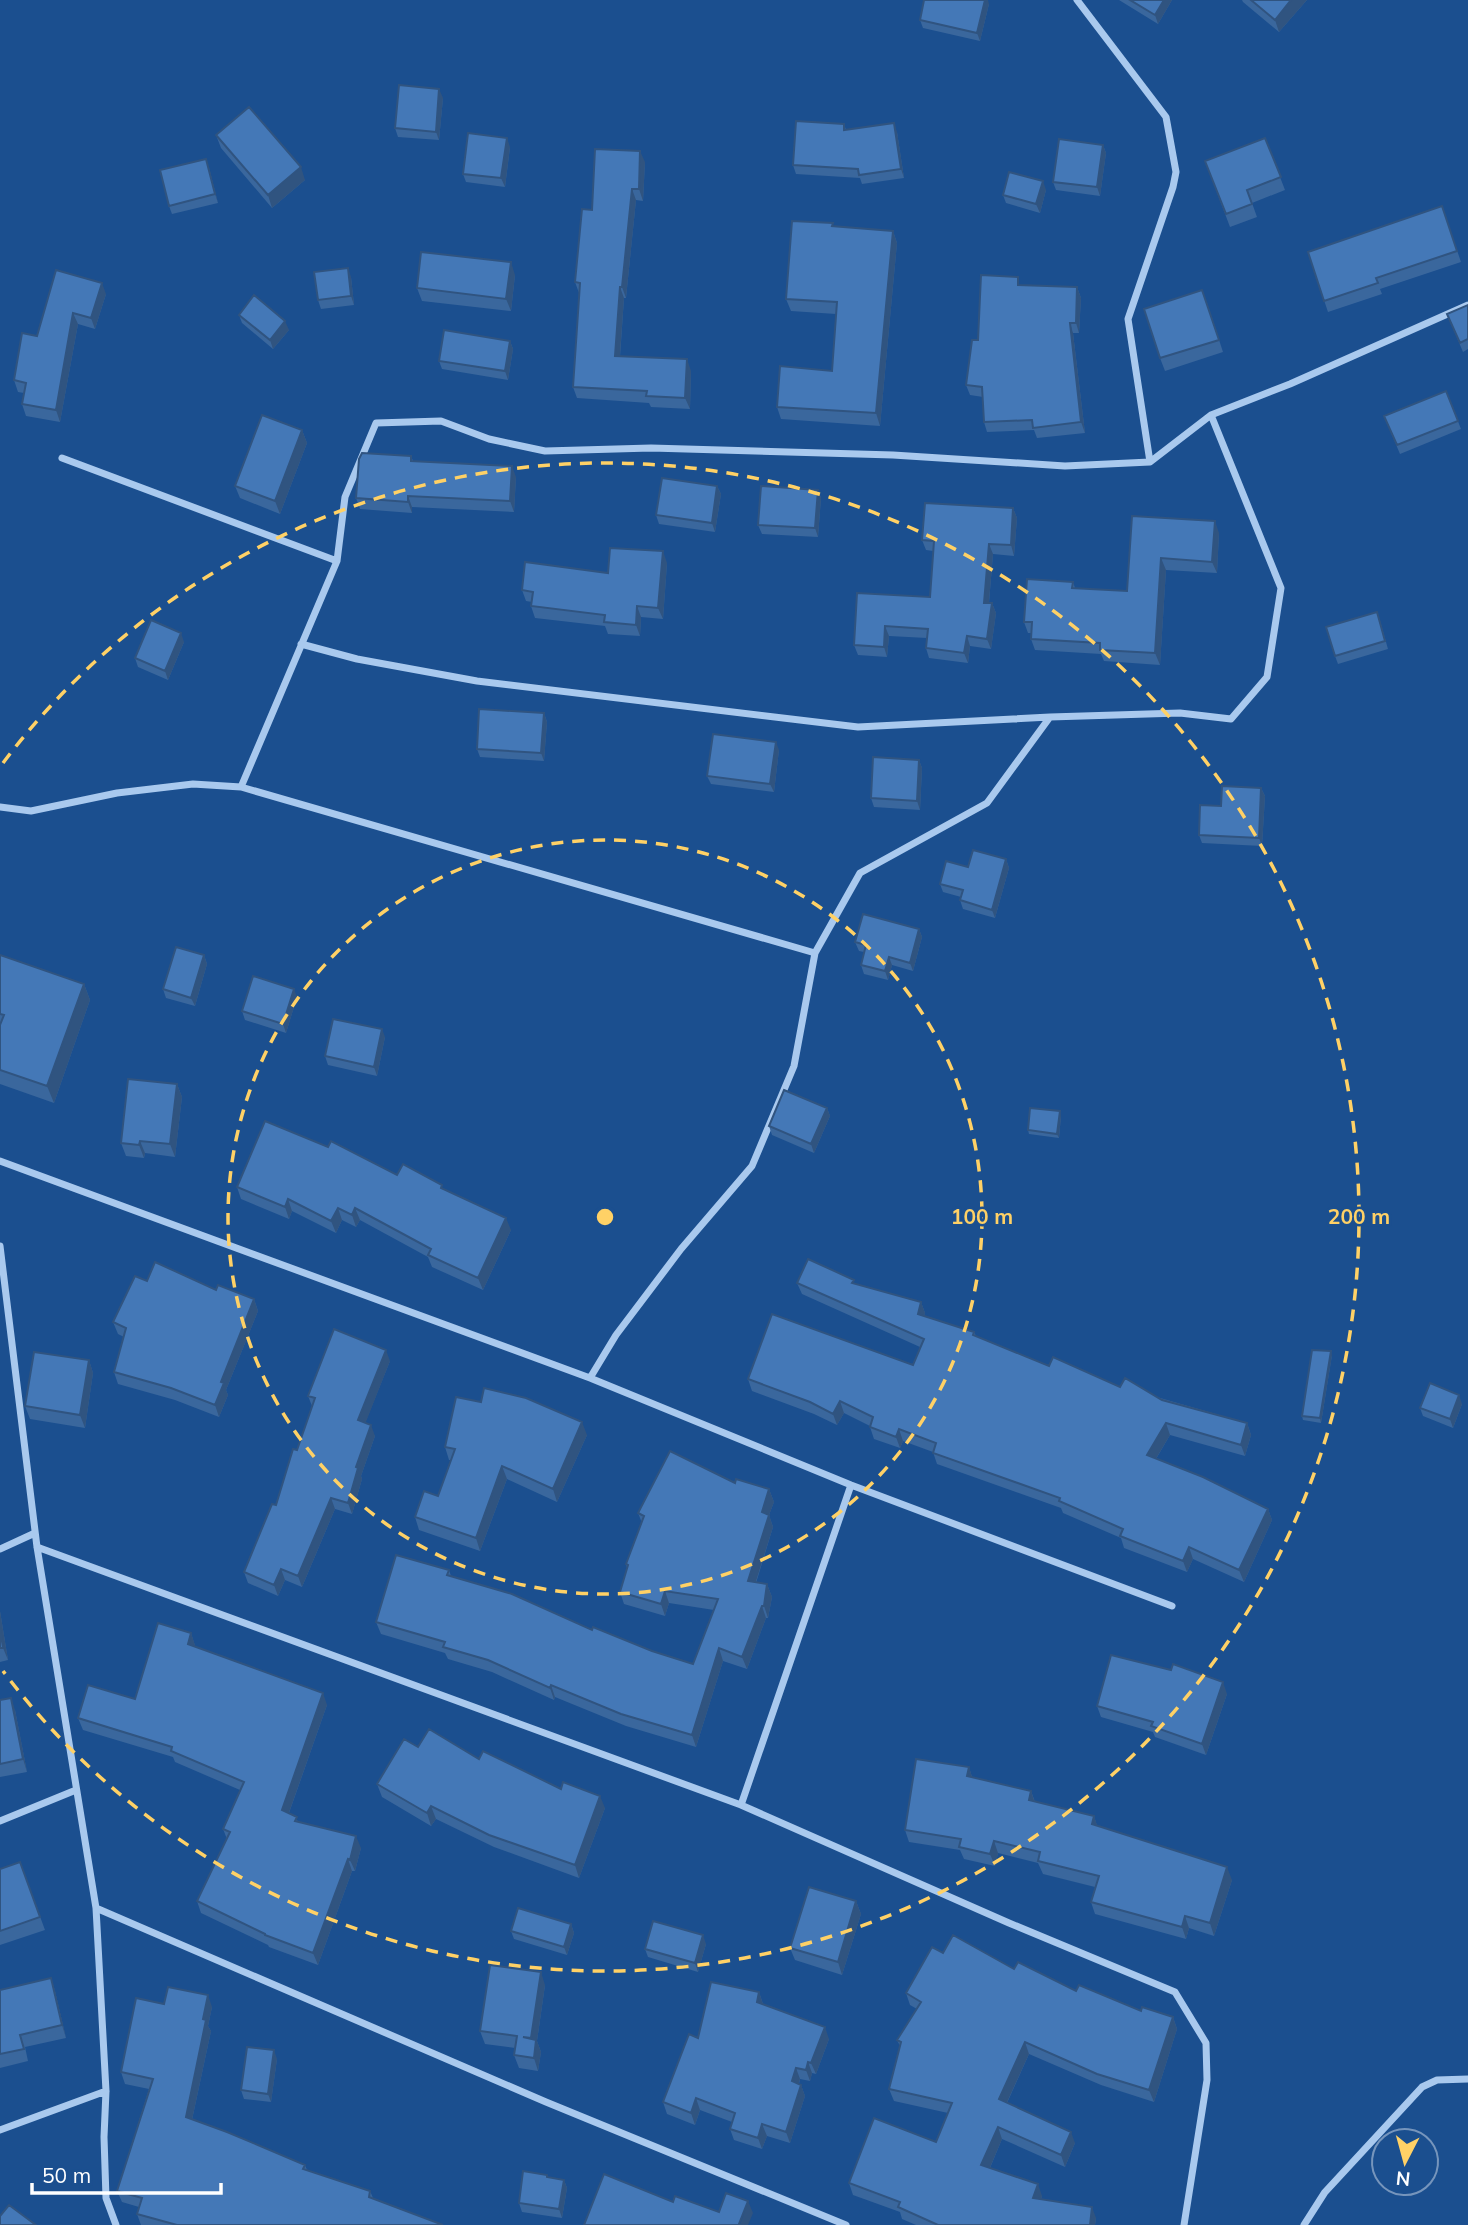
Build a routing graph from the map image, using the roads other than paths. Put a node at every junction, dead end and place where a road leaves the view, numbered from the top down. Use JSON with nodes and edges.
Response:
{"nodes":[{"id":1,"x":1077,"y":0,"type":"edge"},
{"id":2,"x":1468,"y":305,"type":"edge"},
{"id":3,"x":1211,"y":415,"type":"junction"},
{"id":4,"x":62,"y":458,"type":"dead end"},
{"id":5,"x":1150,"y":462,"type":"junction"},
{"id":6,"x":337,"y":561,"type":"junction"},
{"id":7,"x":301,"y":644,"type":"junction"},
{"id":8,"x":1050,"y":716,"type":"junction"},
{"id":9,"x":241,"y":787,"type":"junction"},
{"id":10,"x":0,"y":807,"type":"edge"},
{"id":11,"x":815,"y":953,"type":"junction"},
{"id":12,"x":0,"y":1161,"type":"edge"},
{"id":13,"x":0,"y":1246,"type":"edge"},
{"id":14,"x":2,"y":1275,"type":"edge"},
{"id":15,"x":590,"y":1378,"type":"junction"},
{"id":16,"x":851,"y":1485,"type":"junction"},
{"id":17,"x":35,"y":1532,"type":"junction"},
{"id":18,"x":37,"y":1547,"type":"junction"},
{"id":19,"x":0,"y":1549,"type":"edge"},
{"id":20,"x":1171,"y":1606,"type":"dead end"},
{"id":21,"x":76,"y":1790,"type":"junction"},
{"id":22,"x":741,"y":1805,"type":"junction"},
{"id":23,"x":0,"y":1821,"type":"edge"},
{"id":24,"x":96,"y":1908,"type":"junction"},
{"id":25,"x":1468,"y":2079,"type":"edge"},
{"id":26,"x":106,"y":2091,"type":"junction"},
{"id":27,"x":0,"y":2130,"type":"edge"},
{"id":28,"x":116,"y":2225,"type":"edge"},
{"id":29,"x":846,"y":2225,"type":"edge"},
{"id":30,"x":1184,"y":2225,"type":"edge"},
{"id":31,"x":1304,"y":2225,"type":"edge"}],
"edges":[{"from":1,"to":5,"type":"street"},
{"from":2,"to":3,"type":"street"},
{"from":3,"to":5,"type":"street"},
{"from":3,"to":8,"type":"street"},
{"from":4,"to":6,"type":"street"},
{"from":5,"to":6,"type":"street"},
{"from":6,"to":7,"type":"street"},
{"from":7,"to":8,"type":"street"},
{"from":7,"to":9,"type":"street"},
{"from":8,"to":11,"type":"street"},
{"from":9,"to":10,"type":"street"},
{"from":9,"to":11,"type":"street"},
{"from":11,"to":15,"type":"street"},
{"from":12,"to":15,"type":"street"},
{"from":13,"to":14,"type":"street"},
{"from":14,"to":17,"type":"street"},
{"from":15,"to":16,"type":"street"},
{"from":16,"to":20,"type":"street"},
{"from":16,"to":22,"type":"street"},
{"from":17,"to":18,"type":"street"},
{"from":17,"to":19,"type":"street"},
{"from":18,"to":21,"type":"street"},
{"from":18,"to":22,"type":"street"},
{"from":21,"to":23,"type":"street"},
{"from":21,"to":24,"type":"street"},
{"from":22,"to":30,"type":"street"},
{"from":24,"to":26,"type":"street"},
{"from":24,"to":29,"type":"street"},
{"from":25,"to":31,"type":"street"},
{"from":26,"to":27,"type":"street"},
{"from":26,"to":28,"type":"street"}]}
